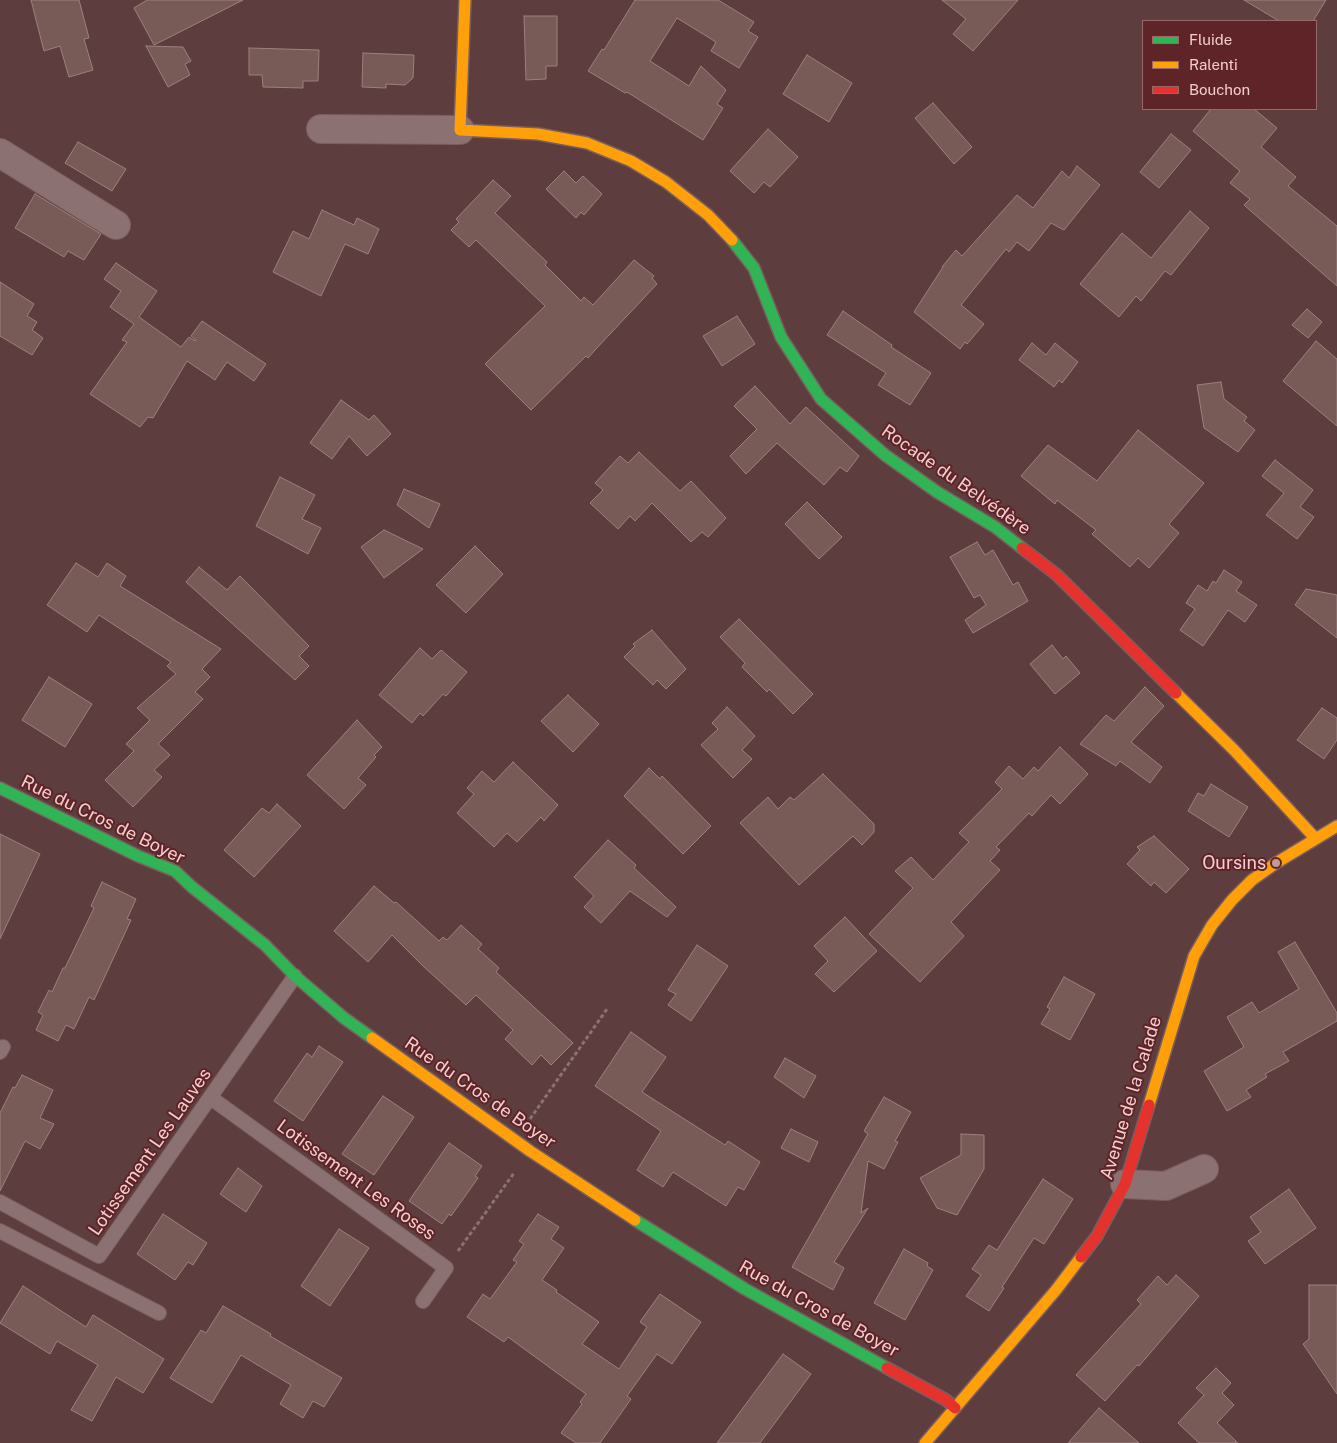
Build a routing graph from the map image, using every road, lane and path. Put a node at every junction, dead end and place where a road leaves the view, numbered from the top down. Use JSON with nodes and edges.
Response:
{"nodes":[{"id":1,"x":465,"y":0,"type":"edge"},
{"id":2,"x":321,"y":129,"type":"dead end"},
{"id":3,"x":460,"y":130,"type":"junction"},
{"id":4,"x":0,"y":153,"type":"edge"},
{"id":5,"x":116,"y":225,"type":"dead end"},
{"id":6,"x":0,"y":788,"type":"edge"},
{"id":7,"x":1337,"y":826,"type":"edge"},
{"id":8,"x":1316,"y":838,"type":"junction"},
{"id":9,"x":295,"y":976,"type":"junction"},
{"id":10,"x":607,"y":1009,"type":"dead end"},
{"id":11,"x":211,"y":1098,"type":"junction"},
{"id":12,"x":515,"y":1140,"type":"junction"},
{"id":13,"x":530,"y":1151,"type":"junction"},
{"id":14,"x":1204,"y":1169,"type":"dead end"},
{"id":15,"x":1125,"y":1184,"type":"junction"},
{"id":16,"x":0,"y":1202,"type":"edge"},
{"id":17,"x":0,"y":1231,"type":"edge"},
{"id":18,"x":99,"y":1256,"type":"junction"},
{"id":19,"x":446,"y":1268,"type":"junction"},
{"id":20,"x":87,"y":1276,"type":"junction"},
{"id":21,"x":423,"y":1301,"type":"dead end"},
{"id":22,"x":160,"y":1314,"type":"dead end"},
{"id":23,"x":955,"y":1408,"type":"junction"},
{"id":24,"x":925,"y":1443,"type":"edge"}],
"edges":[{"from":1,"to":3,"type":"street"},
{"from":2,"to":3,"type":"street"},
{"from":3,"to":8,"type":"street","name":"Rocade du Belvédère"},
{"from":4,"to":5,"type":"street"},
{"from":6,"to":9,"type":"street","name":"Rue du Cros de Boyer"},
{"from":7,"to":8,"type":"street","name":"Avenue de la Calade"},
{"from":8,"to":15,"type":"street","name":"Avenue de la Calade"},
{"from":9,"to":11,"type":"lane","name":"Lotissement Les Lauves"},
{"from":9,"to":12,"type":"street","name":"Rue du Cros de Boyer"},
{"from":10,"to":12,"type":"path"},
{"from":11,"to":18,"type":"lane","name":"Lotissement Les Lauves"},
{"from":11,"to":19,"type":"lane","name":"Lotissement Les Roses"},
{"from":12,"to":13,"type":"street","name":"Rue du Cros de Boyer"},
{"from":13,"to":19,"type":"path"},
{"from":13,"to":23,"type":"street","name":"Rue du Cros de Boyer"},
{"from":14,"to":15,"type":"street"},
{"from":15,"to":23,"type":"street","name":"Avenue de la Calade"},
{"from":16,"to":18,"type":"lane","name":"Lotissement Les Lauves"},
{"from":17,"to":20,"type":"lane"},
{"from":18,"to":20,"type":"lane"},
{"from":19,"to":21,"type":"lane"},
{"from":20,"to":22,"type":"lane"},
{"from":23,"to":24,"type":"street","name":"Avenue de la Calade"}]}
